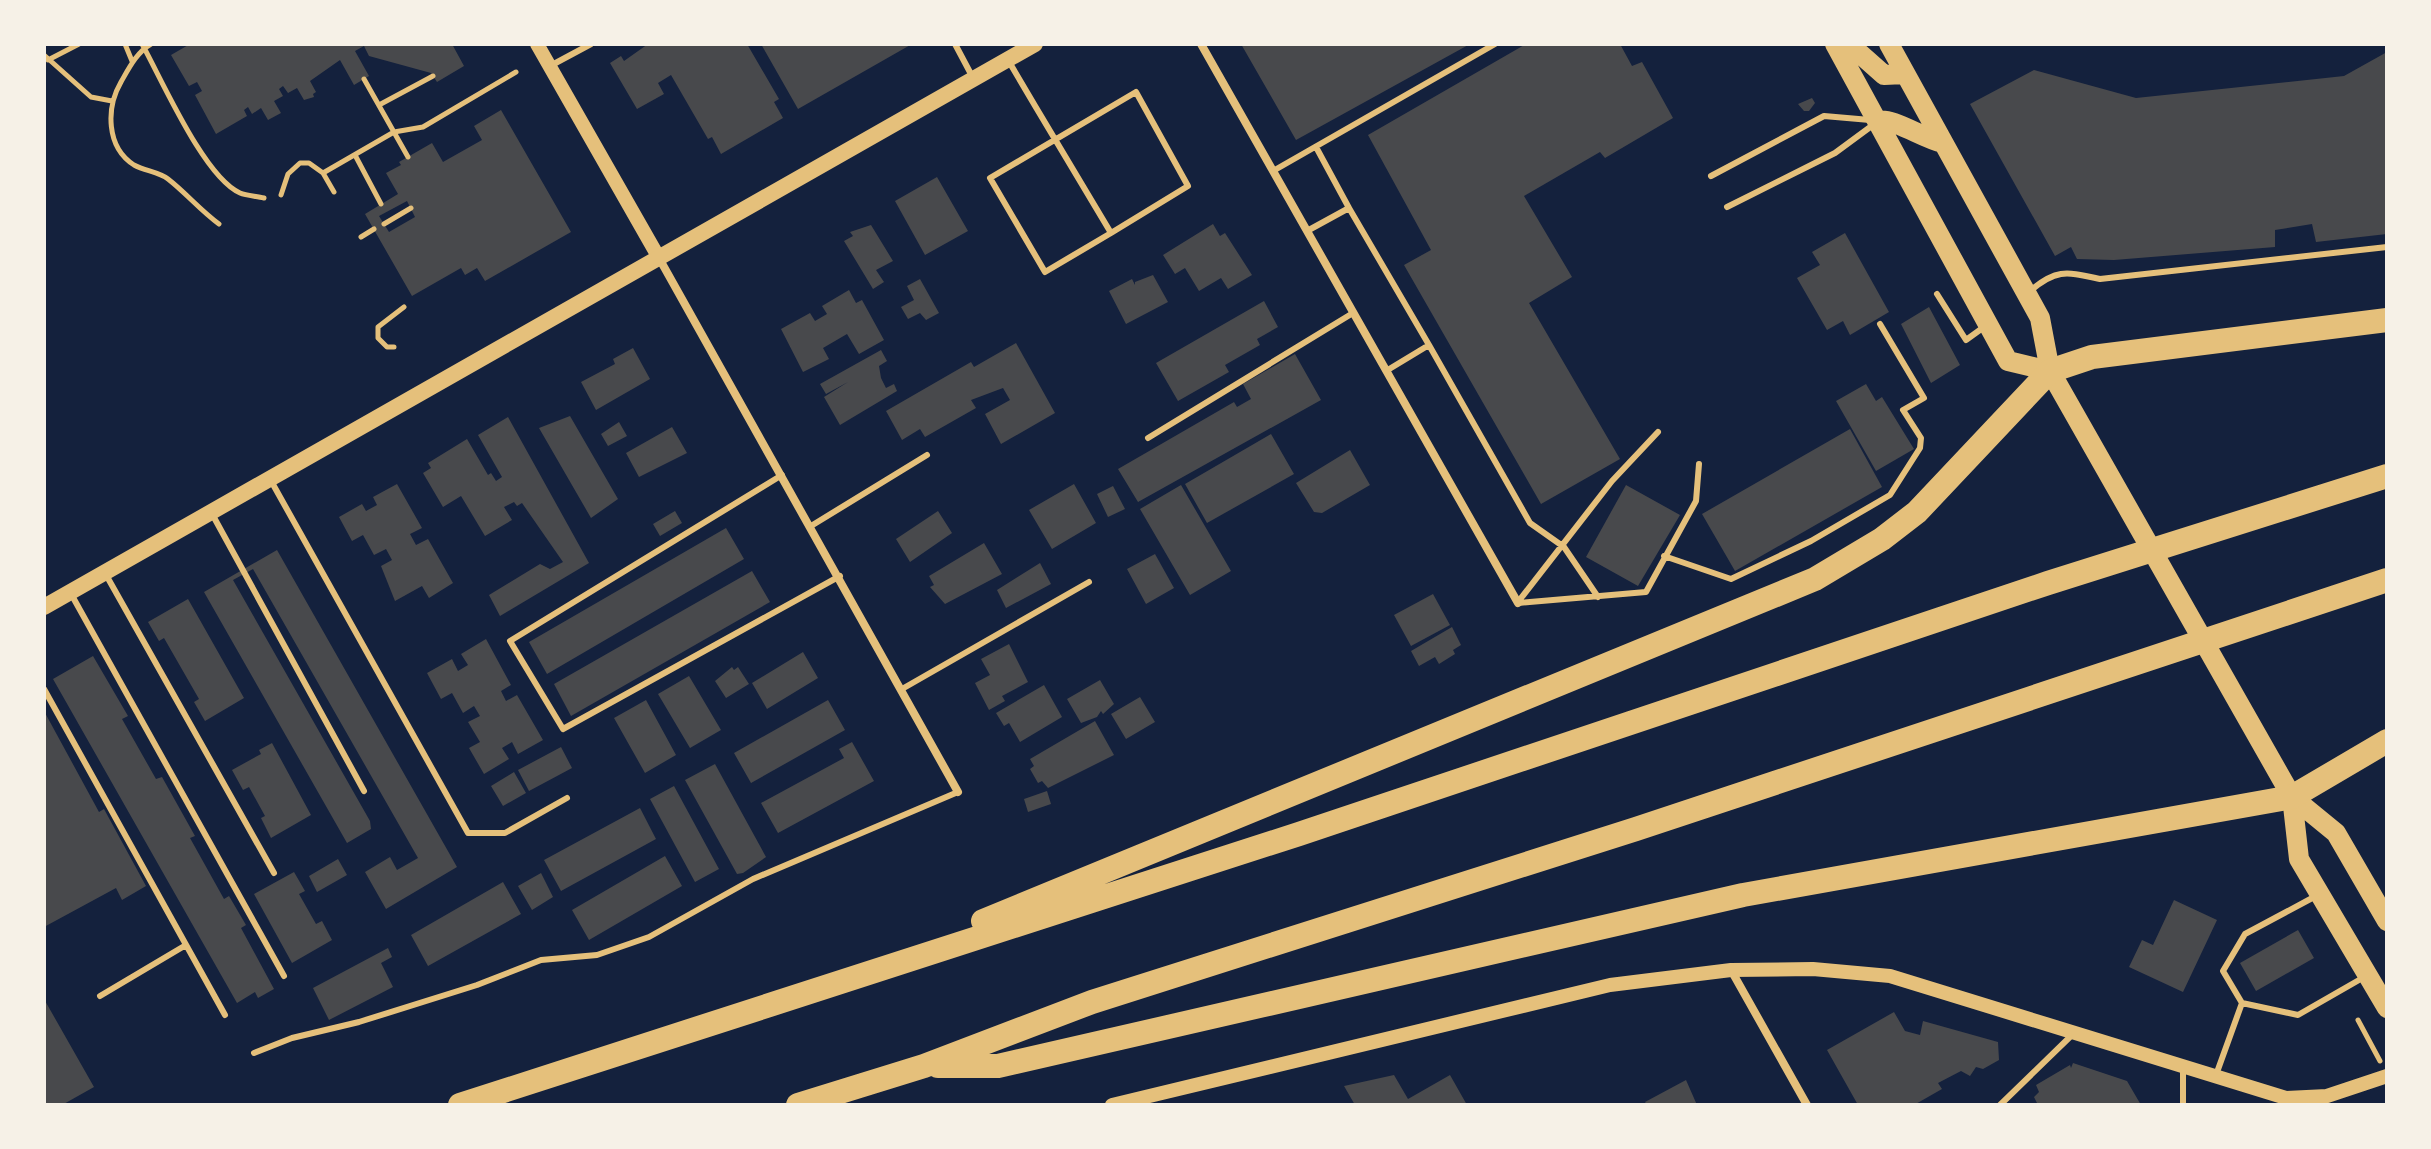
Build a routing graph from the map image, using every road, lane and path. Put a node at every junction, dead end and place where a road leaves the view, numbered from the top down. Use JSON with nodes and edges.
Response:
{"nodes":[{"id":1,"x":79,"y":44,"type":"edge"},
{"id":2,"x":125,"y":44,"type":"edge"},
{"id":3,"x":151,"y":44,"type":"edge"},
{"id":4,"x":537,"y":44,"type":"edge"},
{"id":5,"x":591,"y":44,"type":"edge"},
{"id":6,"x":955,"y":44,"type":"edge"},
{"id":7,"x":1035,"y":44,"type":"edge"},
{"id":8,"x":1201,"y":44,"type":"edge"},
{"id":9,"x":1495,"y":44,"type":"edge"},
{"id":10,"x":1841,"y":44,"type":"edge"},
{"id":11,"x":1889,"y":44,"type":"edge"},
{"id":12,"x":143,"y":46,"type":"edge"},
{"id":13,"x":46,"y":58,"type":"edge"},
{"id":14,"x":1008,"y":60,"type":"junction"},
{"id":15,"x":132,"y":62,"type":"junction"},
{"id":16,"x":550,"y":66,"type":"junction"},
{"id":17,"x":516,"y":72,"type":"dead end"},
{"id":18,"x":1905,"y":74,"type":"junction"},
{"id":19,"x":433,"y":76,"type":"dead end"},
{"id":20,"x":364,"y":79,"type":"dead end"},
{"id":21,"x":974,"y":79,"type":"junction"},
{"id":22,"x":112,"y":101,"type":"junction"},
{"id":23,"x":379,"y":105,"type":"junction"},
{"id":24,"x":1878,"y":121,"type":"junction"},
{"id":25,"x":394,"y":132,"type":"junction"},
{"id":26,"x":1055,"y":140,"type":"junction"},
{"id":27,"x":1943,"y":143,"type":"junction"},
{"id":28,"x":1316,"y":147,"type":"junction"},
{"id":29,"x":355,"y":155,"type":"junction"},
{"id":30,"x":408,"y":157,"type":"dead end"},
{"id":31,"x":1273,"y":171,"type":"junction"},
{"id":32,"x":323,"y":173,"type":"junction"},
{"id":33,"x":1711,"y":176,"type":"dead end"},
{"id":34,"x":334,"y":192,"type":"dead end"},
{"id":35,"x":281,"y":195,"type":"dead end"},
{"id":36,"x":264,"y":198,"type":"dead end"},
{"id":37,"x":381,"y":204,"type":"dead end"},
{"id":38,"x":1727,"y":207,"type":"dead end"},
{"id":39,"x":411,"y":208,"type":"dead end"},
{"id":40,"x":1349,"y":208,"type":"junction"},
{"id":41,"x":386,"y":212,"type":"dead end"},
{"id":42,"x":219,"y":224,"type":"dead end"},
{"id":43,"x":374,"y":229,"type":"dead end"},
{"id":44,"x":1307,"y":231,"type":"junction"},
{"id":45,"x":1111,"y":233,"type":"junction"},
{"id":46,"x":361,"y":237,"type":"dead end"},
{"id":47,"x":2387,"y":247,"type":"edge"},
{"id":48,"x":659,"y":258,"type":"junction"},
{"id":49,"x":1937,"y":294,"type":"dead end"},
{"id":50,"x":2027,"y":294,"type":"junction"},
{"id":51,"x":404,"y":307,"type":"dead end"},
{"id":52,"x":1353,"y":313,"type":"junction"},
{"id":53,"x":2387,"y":320,"type":"edge"},
{"id":54,"x":1990,"y":323,"type":"junction"},
{"id":55,"x":1880,"y":324,"type":"dead end"},
{"id":56,"x":1429,"y":345,"type":"junction"},
{"id":57,"x":394,"y":347,"type":"dead end"},
{"id":58,"x":1386,"y":371,"type":"junction"},
{"id":59,"x":2050,"y":371,"type":"junction"},
{"id":60,"x":1658,"y":432,"type":"dead end"},
{"id":61,"x":1148,"y":438,"type":"dead end"},
{"id":62,"x":927,"y":455,"type":"dead end"},
{"id":63,"x":1699,"y":464,"type":"dead end"},
{"id":64,"x":782,"y":475,"type":"junction"},
{"id":65,"x":2387,"y":476,"type":"edge"},
{"id":66,"x":270,"y":479,"type":"junction"},
{"id":67,"x":211,"y":512,"type":"junction"},
{"id":68,"x":811,"y":526,"type":"junction"},
{"id":69,"x":1564,"y":547,"type":"junction"},
{"id":70,"x":1664,"y":556,"type":"junction"},
{"id":71,"x":105,"y":573,"type":"junction"},
{"id":72,"x":840,"y":576,"type":"junction"},
{"id":73,"x":2387,"y":580,"type":"edge"},
{"id":74,"x":1089,"y":582,"type":"dead end"},
{"id":75,"x":70,"y":592,"type":"junction"},
{"id":76,"x":1598,"y":597,"type":"junction"},
{"id":77,"x":1518,"y":603,"type":"junction"},
{"id":78,"x":44,"y":607,"type":"edge"},
{"id":79,"x":44,"y":689,"type":"edge"},
{"id":80,"x":902,"y":689,"type":"junction"},
{"id":81,"x":2387,"y":741,"type":"edge"},
{"id":82,"x":364,"y":791,"type":"dead end"},
{"id":83,"x":958,"y":792,"type":"joint"},
{"id":84,"x":2292,"y":797,"type":"junction"},
{"id":85,"x":567,"y":798,"type":"dead end"},
{"id":86,"x":274,"y":873,"type":"dead end"},
{"id":87,"x":2319,"y":895,"type":"junction"},
{"id":88,"x":2387,"y":921,"type":"edge"},
{"id":89,"x":186,"y":945,"type":"junction"},
{"id":90,"x":1731,"y":970,"type":"junction"},
{"id":91,"x":2367,"y":975,"type":"junction"},
{"id":92,"x":284,"y":976,"type":"dead end"},
{"id":93,"x":813,"y":991,"type":"junction"},
{"id":94,"x":100,"y":996,"type":"dead end"},
{"id":95,"x":2242,"y":1003,"type":"junction"},
{"id":96,"x":2387,"y":1008,"type":"edge"},
{"id":97,"x":225,"y":1015,"type":"dead end"},
{"id":98,"x":2358,"y":1020,"type":"dead end"},
{"id":99,"x":2074,"y":1032,"type":"junction"},
{"id":100,"x":254,"y":1053,"type":"dead end"},
{"id":101,"x":924,"y":1066,"type":"junction"},
{"id":102,"x":2183,"y":1066,"type":"junction"},
{"id":103,"x":2387,"y":1075,"type":"edge"},
{"id":104,"x":2215,"y":1076,"type":"junction"},
{"id":105,"x":1140,"y":1102,"type":"edge"},
{"id":106,"x":460,"y":1105,"type":"edge"},
{"id":107,"x":798,"y":1105,"type":"edge"},
{"id":108,"x":1112,"y":1105,"type":"edge"},
{"id":109,"x":1807,"y":1105,"type":"edge"},
{"id":110,"x":2000,"y":1105,"type":"edge"},
{"id":111,"x":2183,"y":1105,"type":"edge"}],
"edges":[{"from":1,"to":13,"type":"path"},
{"from":2,"to":15,"type":"path"},
{"from":3,"to":12,"type":"path"},
{"from":4,"to":16,"type":"street"},
{"from":5,"to":16,"type":"lane"},
{"from":6,"to":21,"type":"lane"},
{"from":7,"to":14,"type":"main road"},
{"from":8,"to":31,"type":"street"},
{"from":9,"to":28,"type":"lane"},
{"from":10,"to":18,"type":"main road"},
{"from":10,"to":24,"type":"main road"},
{"from":11,"to":18,"type":"main road"},
{"from":12,"to":15,"type":"path"},
{"from":12,"to":36,"type":"path"},
{"from":13,"to":22,"type":"path"},
{"from":14,"to":21,"type":"main road"},
{"from":14,"to":26,"type":"lane"},
{"from":15,"to":22,"type":"path"},
{"from":16,"to":48,"type":"street"},
{"from":17,"to":25,"type":"path"},
{"from":18,"to":27,"type":"main road"},
{"from":19,"to":23,"type":"path"},
{"from":20,"to":23,"type":"path"},
{"from":21,"to":48,"type":"main road"},
{"from":22,"to":42,"type":"path"},
{"from":23,"to":25,"type":"path"},
{"from":24,"to":27,"type":"main road"},
{"from":24,"to":33,"type":"lane"},
{"from":24,"to":38,"type":"lane"},
{"from":24,"to":54,"type":"main road"},
{"from":25,"to":29,"type":"path"},
{"from":25,"to":30,"type":"path"},
{"from":26,"to":45,"type":"lane"},
{"from":26,"to":45,"type":"lane"},
{"from":26,"to":45,"type":"lane"},
{"from":27,"to":50,"type":"main road"},
{"from":28,"to":31,"type":"lane"},
{"from":28,"to":40,"type":"lane"},
{"from":29,"to":32,"type":"path"},
{"from":29,"to":37,"type":"path"},
{"from":31,"to":44,"type":"street"},
{"from":32,"to":34,"type":"path"},
{"from":32,"to":35,"type":"path"},
{"from":39,"to":41,"type":"path"},
{"from":40,"to":44,"type":"lane"},
{"from":40,"to":56,"type":"lane"},
{"from":43,"to":46,"type":"path"},
{"from":44,"to":52,"type":"street"},
{"from":47,"to":50,"type":"lane"},
{"from":48,"to":64,"type":"street"},
{"from":48,"to":66,"type":"main road"},
{"from":49,"to":54,"type":"lane"},
{"from":50,"to":59,"type":"main road"},
{"from":51,"to":57,"type":"path"},
{"from":52,"to":58,"type":"street"},
{"from":52,"to":61,"type":"lane"},
{"from":53,"to":59,"type":"highway"},
{"from":54,"to":59,"type":"main road"},
{"from":55,"to":70,"type":"lane"},
{"from":56,"to":58,"type":"lane"},
{"from":56,"to":69,"type":"lane"},
{"from":58,"to":77,"type":"street"},
{"from":59,"to":84,"type":"main road"},
{"from":59,"to":93,"type":"highway"},
{"from":60,"to":69,"type":"lane"},
{"from":62,"to":68,"type":"lane"},
{"from":63,"to":70,"type":"lane"},
{"from":64,"to":68,"type":"street"},
{"from":64,"to":72,"type":"lane"},
{"from":65,"to":93,"type":"highway"},
{"from":66,"to":67,"type":"main road"},
{"from":66,"to":85,"type":"lane"},
{"from":67,"to":71,"type":"main road"},
{"from":67,"to":82,"type":"lane"},
{"from":68,"to":72,"type":"street"},
{"from":69,"to":76,"type":"lane"},
{"from":69,"to":77,"type":"lane"},
{"from":70,"to":76,"type":"lane"},
{"from":71,"to":75,"type":"main road"},
{"from":71,"to":86,"type":"lane"},
{"from":72,"to":80,"type":"street"},
{"from":73,"to":101,"type":"highway"},
{"from":74,"to":80,"type":"lane"},
{"from":75,"to":78,"type":"main road"},
{"from":75,"to":92,"type":"lane"},
{"from":76,"to":77,"type":"lane"},
{"from":79,"to":89,"type":"lane"},
{"from":80,"to":83,"type":"street"},
{"from":81,"to":84,"type":"highway"},
{"from":83,"to":100,"type":"lane"},
{"from":84,"to":87,"type":"main road"},
{"from":84,"to":88,"type":"main road"},
{"from":84,"to":101,"type":"highway"},
{"from":87,"to":91,"type":"main road"},
{"from":87,"to":95,"type":"lane"},
{"from":89,"to":94,"type":"lane"},
{"from":89,"to":97,"type":"lane"},
{"from":90,"to":99,"type":"street"},
{"from":90,"to":105,"type":"street"},
{"from":90,"to":109,"type":"street"},
{"from":91,"to":95,"type":"lane"},
{"from":91,"to":96,"type":"main road"},
{"from":93,"to":106,"type":"highway"},
{"from":95,"to":104,"type":"lane"},
{"from":98,"to":103,"type":"path"},
{"from":99,"to":102,"type":"street"},
{"from":99,"to":110,"type":"lane"},
{"from":101,"to":107,"type":"highway"},
{"from":102,"to":104,"type":"street"},
{"from":102,"to":111,"type":"lane"},
{"from":103,"to":104,"type":"street"},
{"from":105,"to":108,"type":"street"}]}
